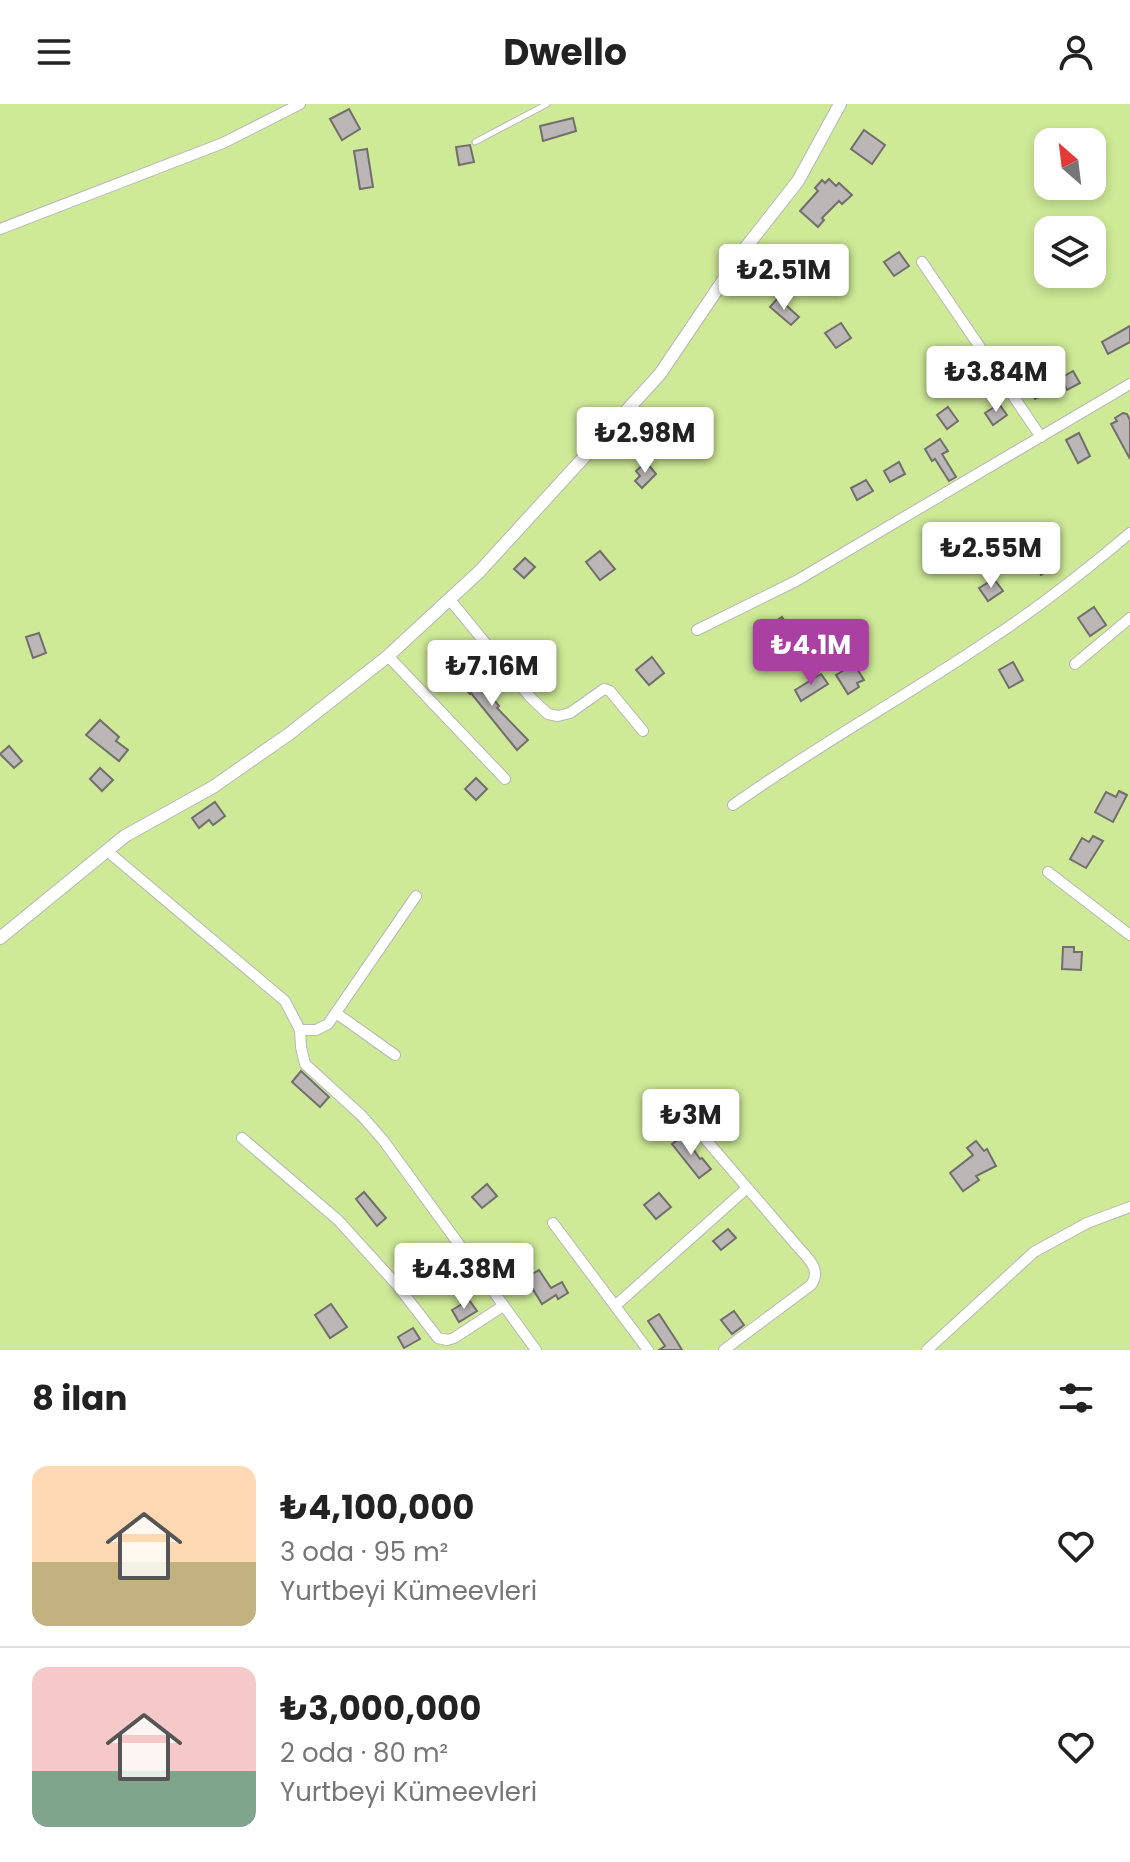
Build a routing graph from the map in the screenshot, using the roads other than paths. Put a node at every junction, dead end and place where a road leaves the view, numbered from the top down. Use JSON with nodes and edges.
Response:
{"nodes":[{"id":1,"x":300,"y":104,"type":"edge"},
{"id":2,"x":547,"y":104,"type":"edge"},
{"id":3,"x":840,"y":104,"type":"edge"},
{"id":4,"x":475,"y":142,"type":"dead end"},
{"id":5,"x":0,"y":229,"type":"edge"},
{"id":6,"x":922,"y":262,"type":"dead end"},
{"id":7,"x":1130,"y":384,"type":"edge"},
{"id":8,"x":1041,"y":437,"type":"junction"},
{"id":9,"x":1130,"y":533,"type":"edge"},
{"id":10,"x":450,"y":600,"type":"junction"},
{"id":11,"x":1130,"y":618,"type":"edge"},
{"id":12,"x":697,"y":630,"type":"dead end"},
{"id":13,"x":388,"y":656,"type":"junction"},
{"id":14,"x":1075,"y":664,"type":"dead end"},
{"id":15,"x":643,"y":731,"type":"dead end"},
{"id":16,"x":505,"y":779,"type":"dead end"},
{"id":17,"x":733,"y":805,"type":"dead end"},
{"id":18,"x":106,"y":850,"type":"junction"},
{"id":19,"x":1048,"y":872,"type":"dead end"},
{"id":20,"x":416,"y":896,"type":"dead end"},
{"id":21,"x":1130,"y":935,"type":"edge"},
{"id":22,"x":0,"y":938,"type":"edge"},
{"id":23,"x":336,"y":1013,"type":"junction"},
{"id":24,"x":300,"y":1030,"type":"junction"},
{"id":25,"x":395,"y":1055,"type":"dead end"},
{"id":26,"x":683,"y":1113,"type":"dead end"},
{"id":27,"x":242,"y":1138,"type":"dead end"},
{"id":28,"x":747,"y":1188,"type":"junction"},
{"id":29,"x":1130,"y":1207,"type":"edge"},
{"id":30,"x":553,"y":1223,"type":"dead end"},
{"id":31,"x":503,"y":1306,"type":"junction"},
{"id":32,"x":615,"y":1306,"type":"junction"},
{"id":33,"x":536,"y":1350,"type":"edge"},
{"id":34,"x":648,"y":1350,"type":"edge"},
{"id":35,"x":724,"y":1350,"type":"edge"},
{"id":36,"x":927,"y":1350,"type":"edge"}],
"edges":[{"from":1,"to":5,"type":"street"},
{"from":2,"to":4,"type":"lane"},
{"from":3,"to":10,"type":"street"},
{"from":6,"to":8,"type":"street"},
{"from":7,"to":8,"type":"street"},
{"from":8,"to":12,"type":"street"},
{"from":9,"to":17,"type":"street"},
{"from":10,"to":13,"type":"street"},
{"from":10,"to":15,"type":"street"},
{"from":11,"to":14,"type":"street"},
{"from":13,"to":16,"type":"street"},
{"from":13,"to":18,"type":"street"},
{"from":18,"to":22,"type":"street"},
{"from":18,"to":24,"type":"street"},
{"from":19,"to":21,"type":"street"},
{"from":20,"to":23,"type":"street"},
{"from":23,"to":24,"type":"street"},
{"from":23,"to":25,"type":"street"},
{"from":24,"to":31,"type":"street"},
{"from":26,"to":28,"type":"street"},
{"from":27,"to":31,"type":"street"},
{"from":28,"to":32,"type":"street"},
{"from":28,"to":35,"type":"street"},
{"from":29,"to":36,"type":"street"},
{"from":30,"to":32,"type":"street"},
{"from":31,"to":33,"type":"street"},
{"from":32,"to":34,"type":"street"}]}
